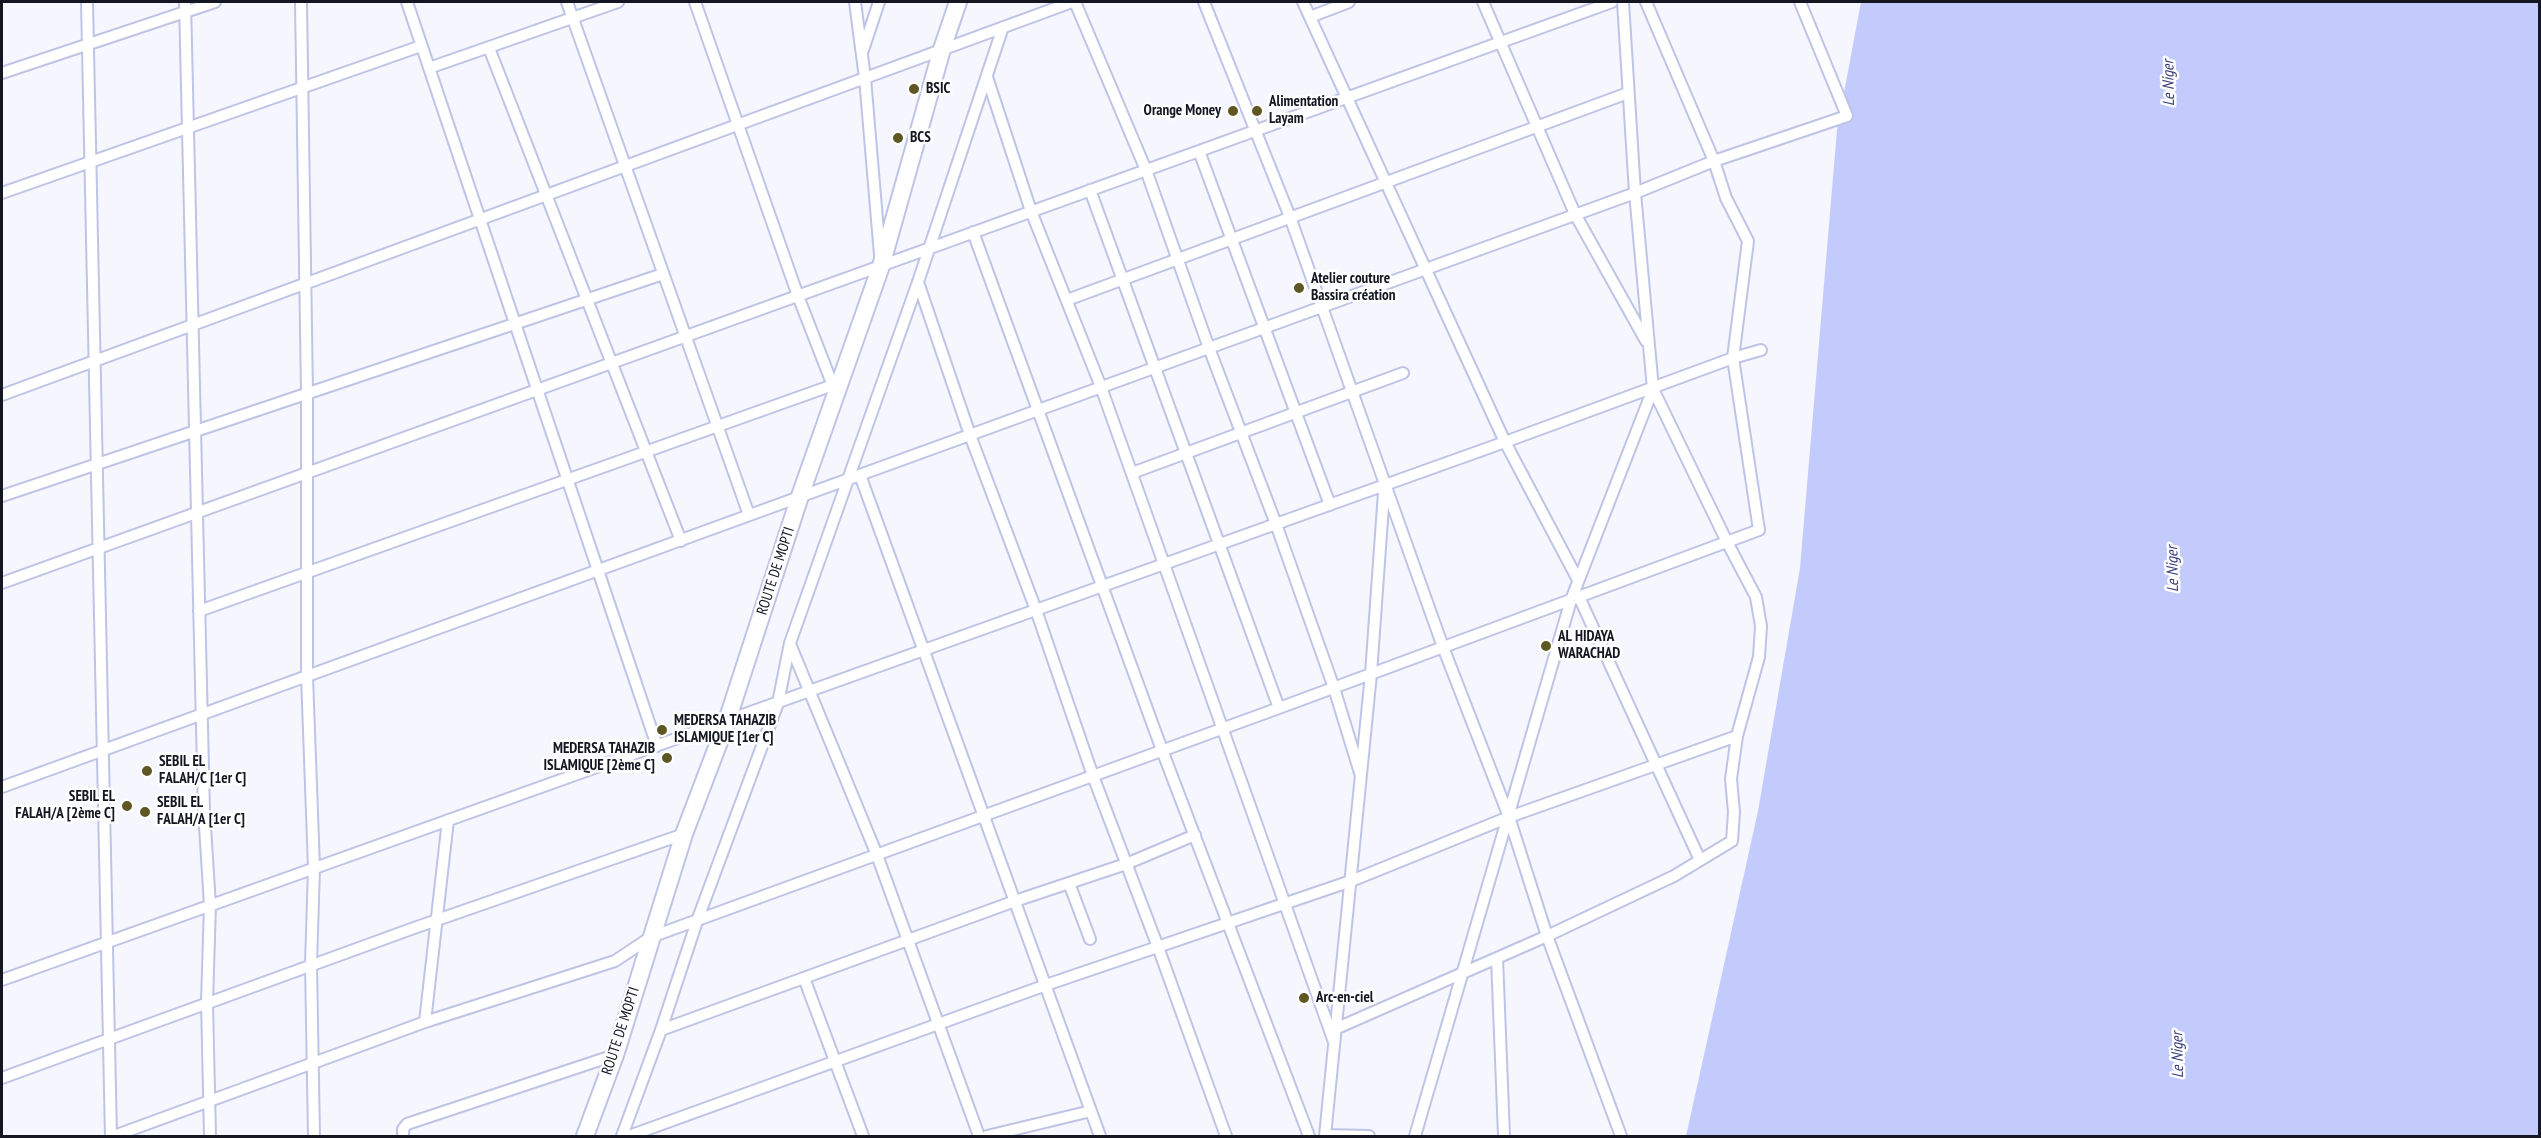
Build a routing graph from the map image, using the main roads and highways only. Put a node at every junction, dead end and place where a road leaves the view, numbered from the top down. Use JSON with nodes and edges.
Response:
{"nodes":[{"id":1,"x":958,"y":2,"type":"edge"},
{"id":2,"x":585,"y":1137,"type":"edge"}],
"edges":[{"from":1,"to":2,"type":"highway","name":"ROUTE DE MOPTI"}]}
